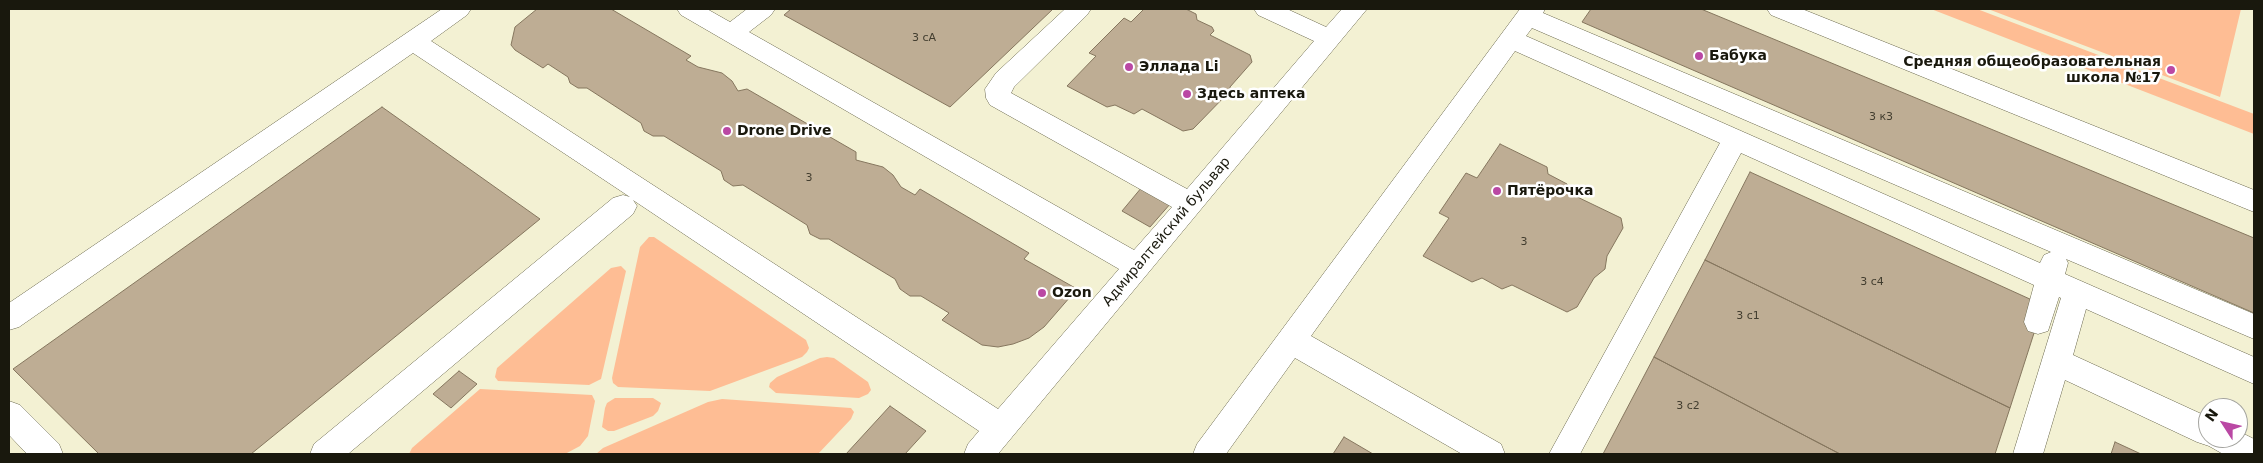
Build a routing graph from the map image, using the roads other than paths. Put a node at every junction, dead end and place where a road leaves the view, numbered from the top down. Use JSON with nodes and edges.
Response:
{"nodes":[{"id":1,"x":459,"y":9,"type":"edge"},
{"id":2,"x":689,"y":9,"type":"edge"},
{"id":3,"x":763,"y":9,"type":"edge"},
{"id":4,"x":1079,"y":9,"type":"edge"},
{"id":5,"x":1266,"y":9,"type":"edge"},
{"id":6,"x":1355,"y":9,"type":"edge"},
{"id":7,"x":1779,"y":9,"type":"edge"},
{"id":8,"x":1530,"y":12,"type":"edge"},
{"id":9,"x":732,"y":34,"type":"junction"},
{"id":10,"x":1330,"y":39,"type":"junction"},
{"id":11,"x":1511,"y":39,"type":"junction"},
{"id":12,"x":413,"y":41,"type":"junction"},
{"id":13,"x":1735,"y":139,"type":"junction"},
{"id":14,"x":2254,"y":201,"type":"edge"},
{"id":15,"x":1190,"y":204,"type":"junction"},
{"id":16,"x":623,"y":206,"type":"dead end"},
{"id":17,"x":2060,"y":244,"type":"junction"},
{"id":18,"x":1138,"y":266,"type":"junction"},
{"id":19,"x":2050,"y":280,"type":"junction"},
{"id":20,"x":2077,"y":292,"type":"junction"},
{"id":21,"x":9,"y":318,"type":"edge"},
{"id":22,"x":2038,"y":322,"type":"dead end"},
{"id":23,"x":2254,"y":327,"type":"edge"},
{"id":24,"x":1291,"y":340,"type":"junction"},
{"id":25,"x":2056,"y":361,"type":"junction"},
{"id":26,"x":2254,"y":372,"type":"edge"},
{"id":27,"x":9,"y":415,"type":"edge"},
{"id":28,"x":2198,"y":427,"type":"edge"},
{"id":29,"x":1000,"y":428,"type":"junction"},
{"id":30,"x":2242,"y":448,"type":"edge"},
{"id":31,"x":48,"y":454,"type":"edge"},
{"id":32,"x":325,"y":454,"type":"edge"},
{"id":33,"x":979,"y":454,"type":"edge"},
{"id":34,"x":1208,"y":454,"type":"edge"},
{"id":35,"x":1490,"y":454,"type":"edge"},
{"id":36,"x":1564,"y":454,"type":"edge"},
{"id":37,"x":2028,"y":454,"type":"edge"},
{"id":38,"x":2254,"y":454,"type":"edge"}],
"edges":[{"from":1,"to":12,"type":"street"},
{"from":2,"to":9,"type":"street"},
{"from":3,"to":9,"type":"street"},
{"from":4,"to":15,"type":"street"},
{"from":5,"to":10,"type":"street"},
{"from":6,"to":10,"type":"street","name":"Адмиралтейский бульвар"},
{"from":7,"to":14,"type":"street"},
{"from":8,"to":11,"type":"street"},
{"from":8,"to":17,"type":"street"},
{"from":9,"to":18,"type":"street"},
{"from":10,"to":15,"type":"street","name":"Адмиралтейский бульвар"},
{"from":11,"to":13,"type":"street"},
{"from":11,"to":24,"type":"street"},
{"from":12,"to":21,"type":"street"},
{"from":12,"to":29,"type":"street"},
{"from":13,"to":19,"type":"street"},
{"from":13,"to":36,"type":"street"},
{"from":15,"to":18,"type":"street","name":"Адмиралтейский бульвар"},
{"from":16,"to":32,"type":"street"},
{"from":17,"to":19,"type":"street"},
{"from":17,"to":23,"type":"street"},
{"from":18,"to":29,"type":"street","name":"Адмиралтейский бульвар"},
{"from":19,"to":20,"type":"street"},
{"from":19,"to":22,"type":"street"},
{"from":20,"to":25,"type":"street"},
{"from":20,"to":26,"type":"street"},
{"from":24,"to":34,"type":"street"},
{"from":24,"to":35,"type":"street"},
{"from":25,"to":28,"type":"street"},
{"from":25,"to":37,"type":"street"},
{"from":27,"to":31,"type":"street"},
{"from":29,"to":33,"type":"street","name":"Адмиралтейский бульвар"},
{"from":30,"to":38,"type":"street"}]}
